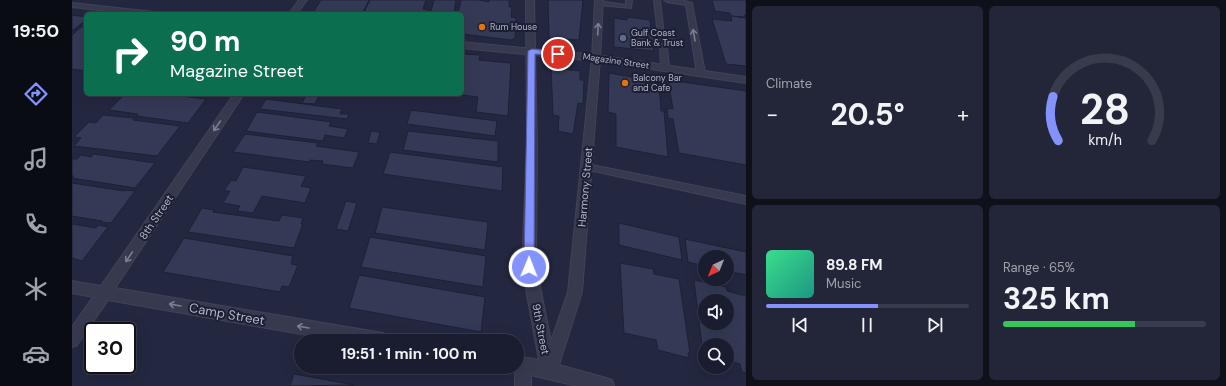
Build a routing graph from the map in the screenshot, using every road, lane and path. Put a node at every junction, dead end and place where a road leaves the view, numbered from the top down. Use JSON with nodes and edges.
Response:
{"nodes":[{"id":1,"x":303,"y":0,"type":"edge"},
{"id":2,"x":530,"y":0,"type":"edge"},
{"id":3,"x":629,"y":0,"type":"edge"},
{"id":4,"x":657,"y":0,"type":"edge"},
{"id":5,"x":667,"y":0,"type":"edge"},
{"id":6,"x":599,"y":2,"type":"edge"},
{"id":7,"x":72,"y":5,"type":"edge"},
{"id":8,"x":136,"y":12,"type":"edge"},
{"id":9,"x":294,"y":12,"type":"edge"},
{"id":10,"x":662,"y":35,"type":"dead end"},
{"id":11,"x":464,"y":45,"type":"edge"},
{"id":12,"x":663,"y":47,"type":"dead end"},
{"id":13,"x":532,"y":51,"type":"junction"},
{"id":14,"x":596,"y":58,"type":"junction"},
{"id":15,"x":665,"y":68,"type":"junction"},
{"id":16,"x":701,"y":73,"type":"junction"},
{"id":17,"x":746,"y":80,"type":"edge"},
{"id":18,"x":238,"y":96,"type":"edge"},
{"id":19,"x":587,"y":167,"type":"junction"},
{"id":20,"x":746,"y":200,"type":"edge"},
{"id":21,"x":72,"y":287,"type":"edge"},
{"id":22,"x":104,"y":293,"type":"junction"},
{"id":23,"x":342,"y":334,"type":"edge"},
{"id":24,"x":72,"y":340,"type":"edge"},
{"id":25,"x":524,"y":366,"type":"edge"},
{"id":26,"x":550,"y":370,"type":"junction"},
{"id":27,"x":521,"y":374,"type":"edge"},
{"id":28,"x":585,"y":383,"type":"edge"},
{"id":29,"x":523,"y":386,"type":"edge"},
{"id":30,"x":606,"y":386,"type":"edge"}],
"edges":[{"from":1,"to":9,"type":"street"},
{"from":2,"to":13,"type":"street","name":"9th Street"},
{"from":3,"to":6,"type":"lane"},
{"from":4,"to":10,"type":"lane"},
{"from":16,"to":5,"type":"lane","one_way":true},
{"from":14,"to":6,"type":"street","name":"Harmony Street","one_way":true},
{"from":7,"to":8,"type":"street"},
{"from":11,"to":13,"type":"street","name":"Magazine Street"},
{"from":12,"to":15,"type":"lane"},
{"from":13,"to":14,"type":"street","name":"Magazine Street"},
{"from":13,"to":26,"type":"street","name":"9th Street"},
{"from":14,"to":15,"type":"street","name":"Magazine Street"},
{"from":14,"to":19,"type":"street","name":"Harmony Street"},
{"from":15,"to":16,"type":"street","name":"Magazine Street"},
{"from":16,"to":17,"type":"street","name":"Magazine Street"},
{"from":18,"to":22,"type":"street","name":"8th Street","one_way":true},
{"from":19,"to":20,"type":"lane"},
{"from":19,"to":26,"type":"street","name":"Harmony Street"},
{"from":21,"to":22,"type":"street","name":"Camp Street"},
{"from":23,"to":22,"type":"street","name":"Camp Street","one_way":true},
{"from":22,"to":24,"type":"street","name":"8th Street"},
{"from":25,"to":26,"type":"street"},
{"from":26,"to":28,"type":"street"},
{"from":27,"to":29,"type":"street"},
{"from":28,"to":30,"type":"street"}]}
